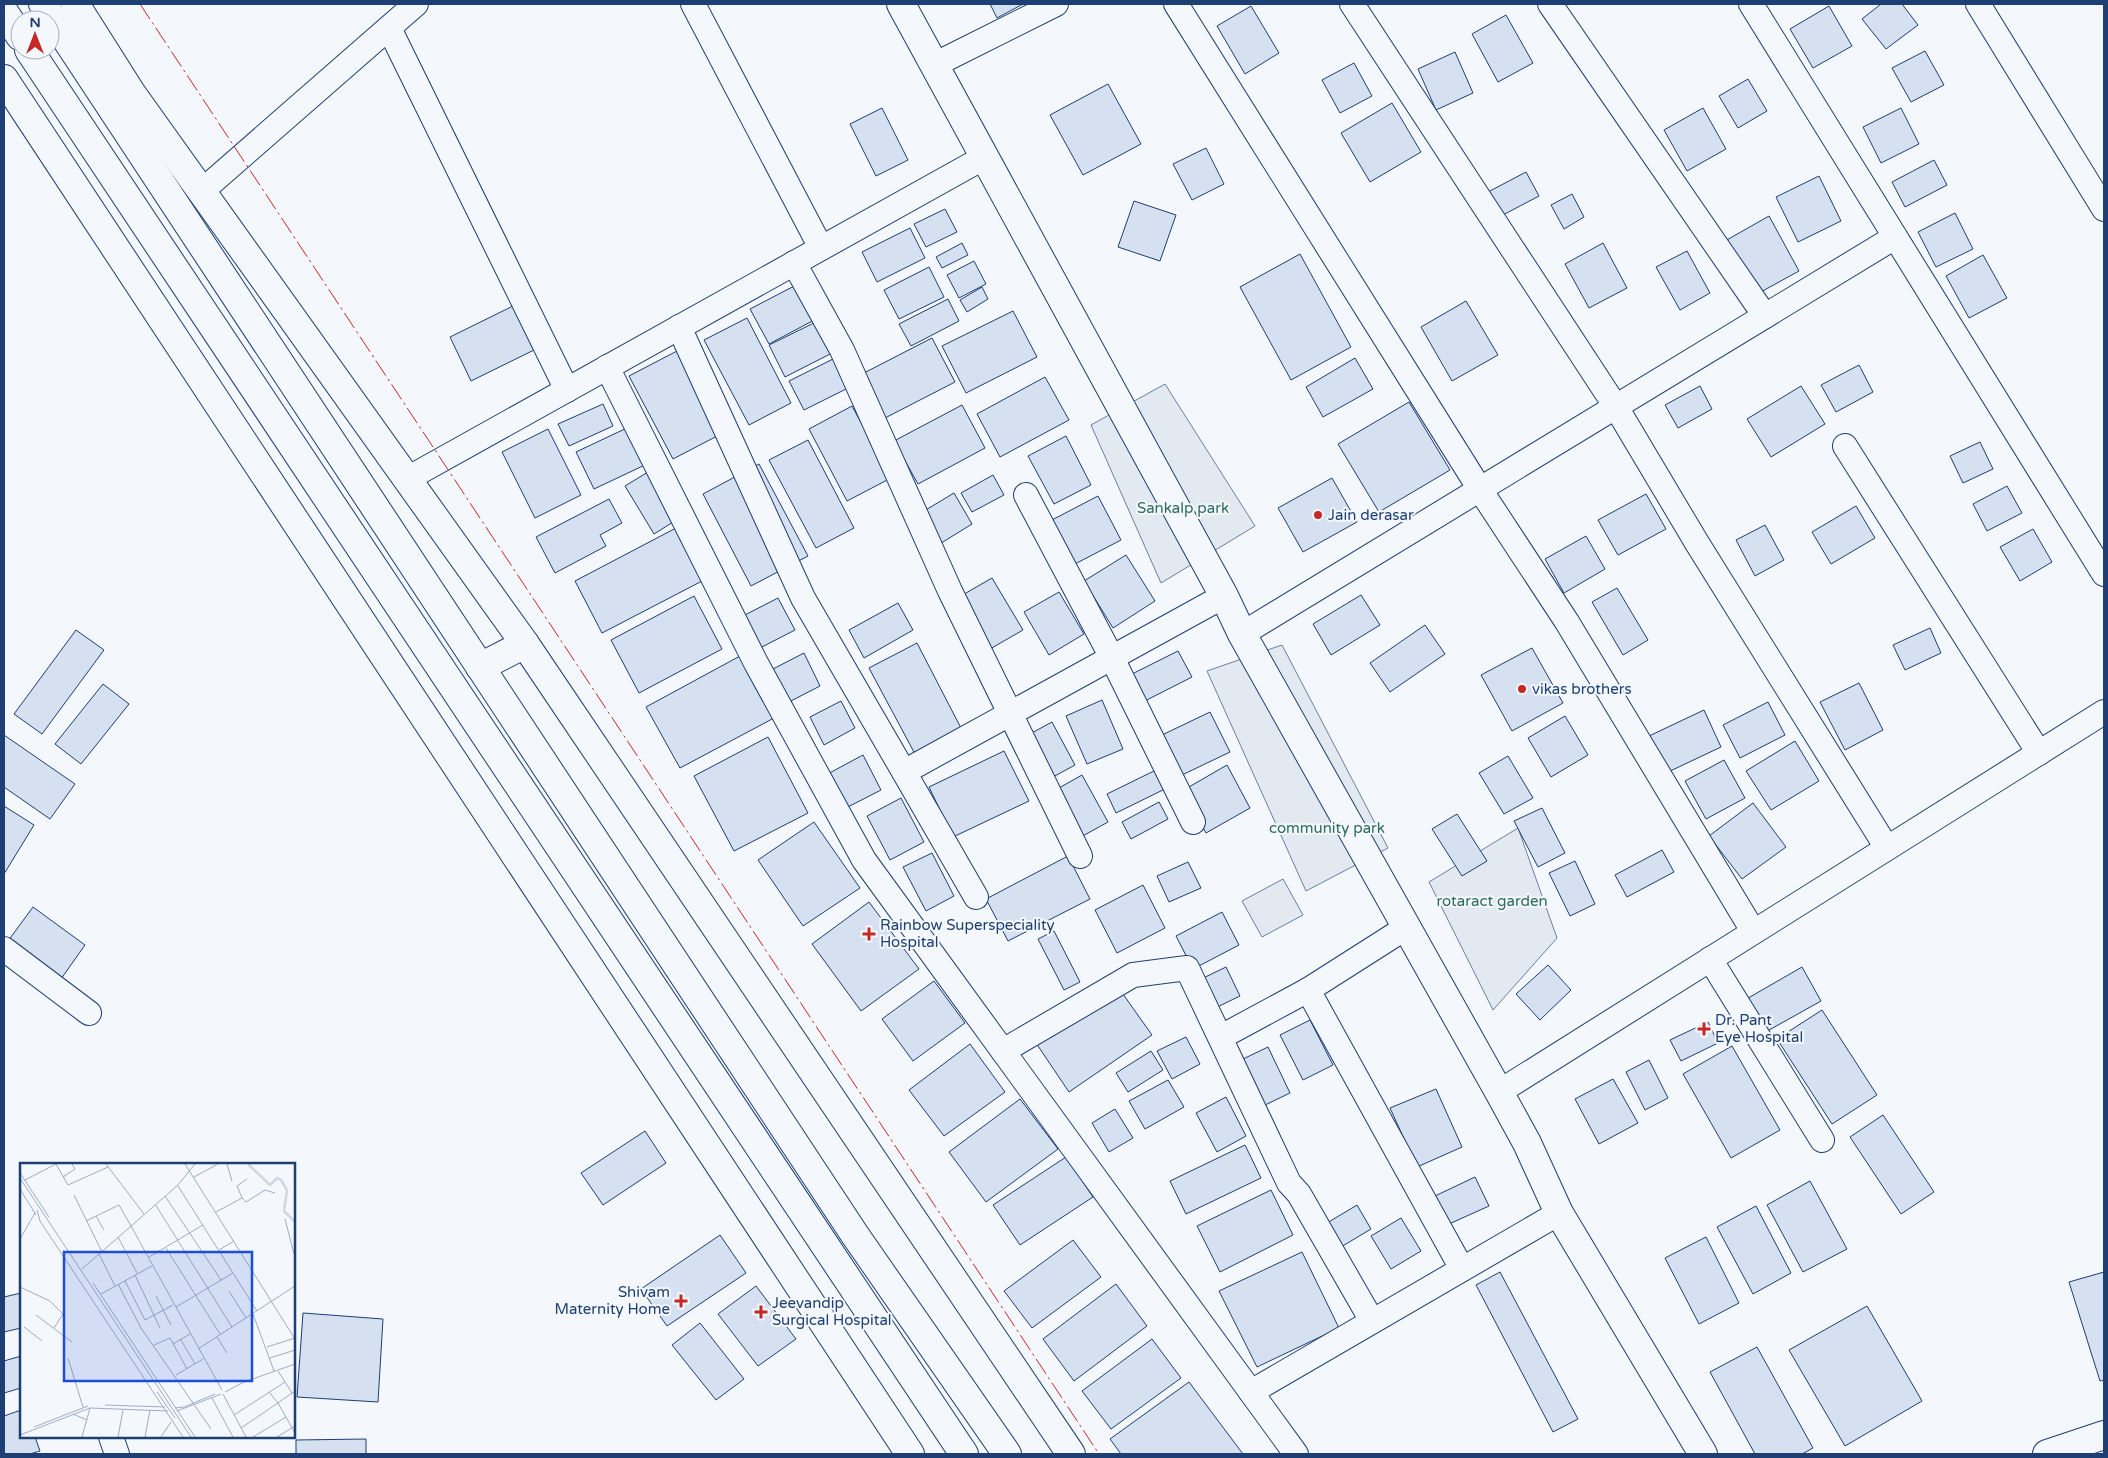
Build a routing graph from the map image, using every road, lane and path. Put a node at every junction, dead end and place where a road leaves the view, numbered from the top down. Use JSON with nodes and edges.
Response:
{"nodes":[{"id":1,"x":43,"y":4,"type":"edge"},
{"id":2,"x":75,"y":4,"type":"edge"},
{"id":3,"x":416,"y":4,"type":"edge"},
{"id":4,"x":693,"y":4,"type":"edge"},
{"id":5,"x":901,"y":4,"type":"edge"},
{"id":6,"x":1056,"y":4,"type":"edge"},
{"id":7,"x":1176,"y":4,"type":"edge"},
{"id":8,"x":1352,"y":4,"type":"edge"},
{"id":9,"x":1550,"y":4,"type":"edge"},
{"id":10,"x":1751,"y":4,"type":"edge"},
{"id":11,"x":1978,"y":4,"type":"edge"},
{"id":12,"x":389,"y":28,"type":"junction"},
{"id":13,"x":36,"y":60,"type":"edge"},
{"id":14,"x":934,"y":65,"type":"junction"},
{"id":15,"x":4,"y":79,"type":"edge"},
{"id":16,"x":983,"y":158,"type":"junction"},
{"id":17,"x":202,"y":191,"type":"junction"},
{"id":18,"x":2104,"y":209,"type":"edge"},
{"id":19,"x":1895,"y":237,"type":"junction"},
{"id":20,"x":821,"y":248,"type":"junction"},
{"id":21,"x":794,"y":263,"type":"junction"},
{"id":22,"x":1765,"y":316,"type":"junction"},
{"id":23,"x":679,"y":327,"type":"junction"},
{"id":24,"x":607,"y":367,"type":"junction"},
{"id":25,"x":567,"y":390,"type":"junction"},
{"id":26,"x":1616,"y":407,"type":"junction"},
{"id":27,"x":1845,"y":446,"type":"dead end"},
{"id":28,"x":407,"y":479,"type":"junction"},
{"id":29,"x":1481,"y":490,"type":"junction"},
{"id":30,"x":1026,"y":495,"type":"dead end"},
{"id":31,"x":2104,"y":574,"type":"edge"},
{"id":32,"x":1224,"y":596,"type":"junction"},
{"id":33,"x":1242,"y":634,"type":"junction"},
{"id":34,"x":525,"y":644,"type":"junction"},
{"id":35,"x":1112,"y":658,"type":"junction"},
{"id":36,"x":480,"y":667,"type":"junction"},
{"id":37,"x":2104,"y":712,"type":"edge"},
{"id":38,"x":1010,"y":714,"type":"junction"},
{"id":39,"x":2039,"y":753,"type":"junction"},
{"id":40,"x":904,"y":772,"type":"junction"},
{"id":41,"x":1193,"y":822,"type":"dead end"},
{"id":42,"x":1887,"y":848,"type":"junction"},
{"id":43,"x":1080,"y":856,"type":"dead end"},
{"id":44,"x":976,"y":897,"type":"dead end"},
{"id":45,"x":1407,"y":927,"type":"junction"},
{"id":46,"x":1753,"y":931,"type":"junction"},
{"id":47,"x":4,"y":949,"type":"edge"},
{"id":48,"x":1710,"y":959,"type":"junction"},
{"id":49,"x":1308,"y":990,"type":"junction"},
{"id":50,"x":89,"y":1013,"type":"dead end"},
{"id":51,"x":1221,"y":1037,"type":"junction"},
{"id":52,"x":1003,"y":1050,"type":"junction"},
{"id":53,"x":1499,"y":1092,"type":"junction"},
{"id":54,"x":1822,"y":1140,"type":"dead end"},
{"id":55,"x":1559,"y":1213,"type":"junction"},
{"id":56,"x":1462,"y":1269,"type":"junction"},
{"id":57,"x":1372,"y":1321,"type":"junction"},
{"id":58,"x":1251,"y":1392,"type":"junction"},
{"id":59,"x":2104,"y":1435,"type":"edge"},
{"id":60,"x":112,"y":1438,"type":"edge"},
{"id":61,"x":117,"y":1454,"type":"edge"},
{"id":62,"x":910,"y":1454,"type":"edge"},
{"id":63,"x":964,"y":1454,"type":"edge"},
{"id":64,"x":1007,"y":1454,"type":"edge"},
{"id":65,"x":1071,"y":1454,"type":"edge"},
{"id":66,"x":1296,"y":1454,"type":"edge"},
{"id":67,"x":1703,"y":1454,"type":"edge"},
{"id":68,"x":2047,"y":1454,"type":"edge"}],
"edges":[{"from":1,"to":36,"type":"main road"},
{"from":2,"to":17,"type":"main road"},
{"from":3,"to":12,"type":"street"},
{"from":4,"to":20,"type":"street"},
{"from":5,"to":14,"type":"main road"},
{"from":6,"to":14,"type":"street"},
{"from":7,"to":29,"type":"street"},
{"from":8,"to":26,"type":"street"},
{"from":9,"to":22,"type":"street"},
{"from":10,"to":19,"type":"street"},
{"from":11,"to":18,"type":"street"},
{"from":12,"to":17,"type":"street"},
{"from":12,"to":25,"type":"street"},
{"from":13,"to":63,"type":"main road"},
{"from":14,"to":16,"type":"main road"},
{"from":15,"to":62,"type":"main road"},
{"from":16,"to":20,"type":"street"},
{"from":16,"to":32,"type":"main road"},
{"from":17,"to":28,"type":"main road"},
{"from":19,"to":22,"type":"street"},
{"from":19,"to":31,"type":"street"},
{"from":20,"to":21,"type":"street"},
{"from":21,"to":23,"type":"street"},
{"from":21,"to":38,"type":"street"},
{"from":22,"to":26,"type":"street"},
{"from":23,"to":24,"type":"street"},
{"from":23,"to":40,"type":"street"},
{"from":24,"to":25,"type":"street"},
{"from":24,"to":52,"type":"street"},
{"from":25,"to":28,"type":"street"},
{"from":26,"to":29,"type":"street"},
{"from":26,"to":42,"type":"street"},
{"from":27,"to":39,"type":"street"},
{"from":28,"to":34,"type":"main road"},
{"from":29,"to":33,"type":"street"},
{"from":29,"to":46,"type":"street"},
{"from":30,"to":35,"type":"street"},
{"from":32,"to":33,"type":"main road"},
{"from":32,"to":35,"type":"street"},
{"from":33,"to":45,"type":"main road"},
{"from":34,"to":36,"type":"main road"},
{"from":34,"to":65,"type":"main road"},
{"from":35,"to":38,"type":"street"},
{"from":35,"to":41,"type":"street"},
{"from":36,"to":64,"type":"main road"},
{"from":37,"to":39,"type":"street"},
{"from":38,"to":40,"type":"street"},
{"from":38,"to":43,"type":"street"},
{"from":39,"to":42,"type":"street"},
{"from":40,"to":44,"type":"street"},
{"from":42,"to":46,"type":"street"},
{"from":45,"to":49,"type":"street"},
{"from":45,"to":53,"type":"main road"},
{"from":46,"to":48,"type":"street"},
{"from":47,"to":50,"type":"street"},
{"from":48,"to":53,"type":"street"},
{"from":48,"to":54,"type":"street"},
{"from":49,"to":51,"type":"street"},
{"from":49,"to":56,"type":"street"},
{"from":51,"to":52,"type":"street"},
{"from":51,"to":57,"type":"street"},
{"from":52,"to":58,"type":"street"},
{"from":53,"to":55,"type":"main road"},
{"from":55,"to":56,"type":"street"},
{"from":55,"to":67,"type":"main road"},
{"from":56,"to":57,"type":"street"},
{"from":57,"to":58,"type":"street"},
{"from":58,"to":66,"type":"street"},
{"from":59,"to":68,"type":"main road"},
{"from":60,"to":61,"type":"street"}]}
